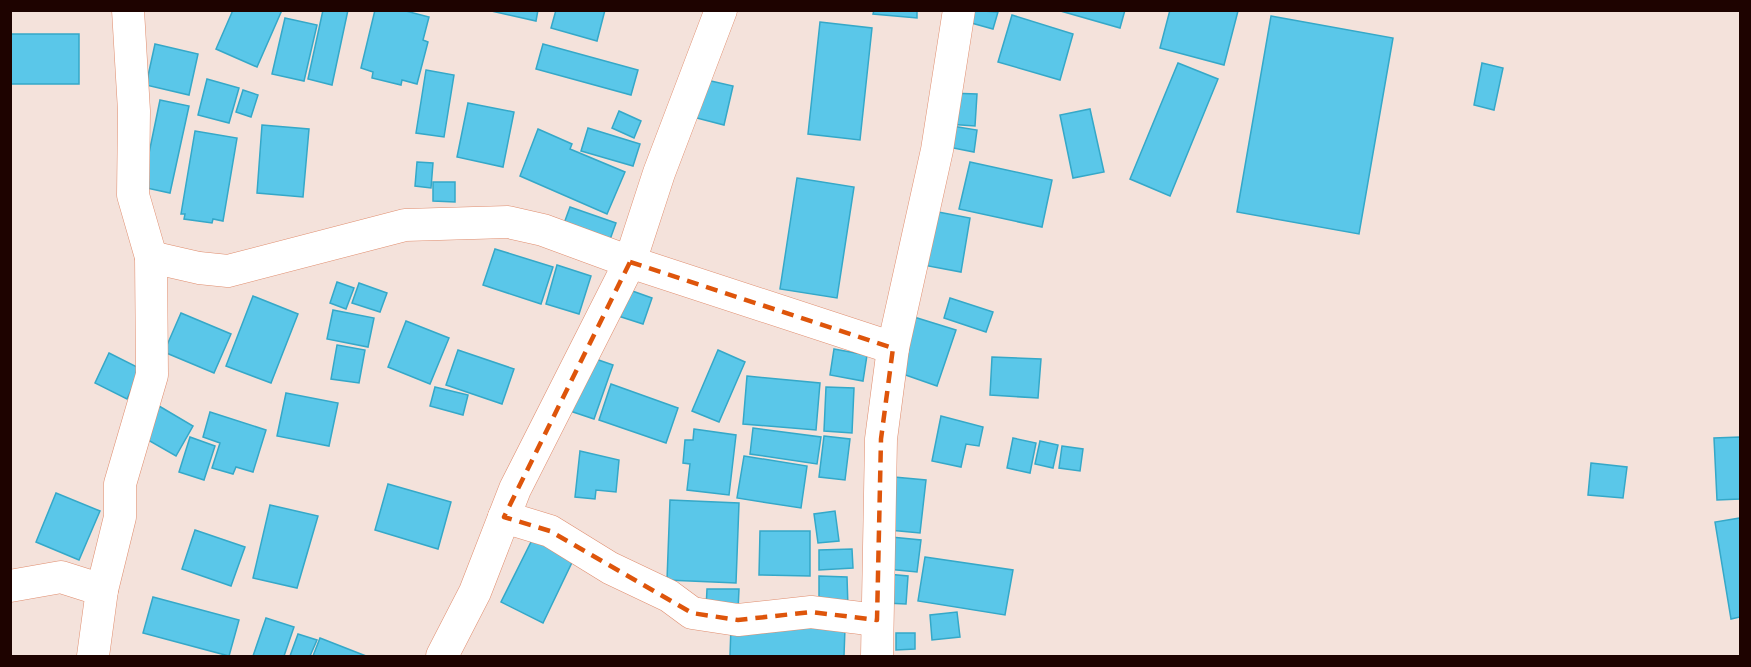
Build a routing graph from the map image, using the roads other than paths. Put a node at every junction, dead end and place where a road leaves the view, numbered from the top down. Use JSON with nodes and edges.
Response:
{"nodes":[{"id":1,"x":128,"y":10,"type":"edge"},
{"id":2,"x":721,"y":10,"type":"edge"},
{"id":3,"x":959,"y":10,"type":"edge"},
{"id":4,"x":151,"y":257,"type":"junction"},
{"id":5,"x":630,"y":262,"type":"junction"},
{"id":6,"x":893,"y":348,"type":"junction"},
{"id":7,"x":504,"y":517,"type":"junction"},
{"id":8,"x":10,"y":586,"type":"edge"},
{"id":9,"x":102,"y":590,"type":"junction"},
{"id":10,"x":876,"y":620,"type":"junction"},
{"id":11,"x":93,"y":657,"type":"edge"},
{"id":12,"x":442,"y":657,"type":"edge"},
{"id":13,"x":877,"y":657,"type":"edge"}],
"edges":[{"from":1,"to":4,"type":"street"},
{"from":2,"to":5,"type":"street"},
{"from":3,"to":6,"type":"street"},
{"from":4,"to":5,"type":"street"},
{"from":4,"to":9,"type":"street"},
{"from":5,"to":6,"type":"street"},
{"from":5,"to":7,"type":"street"},
{"from":6,"to":10,"type":"street"},
{"from":7,"to":10,"type":"street"},
{"from":7,"to":12,"type":"street"},
{"from":8,"to":9,"type":"street"},
{"from":9,"to":11,"type":"street"},
{"from":10,"to":13,"type":"street"}]}
